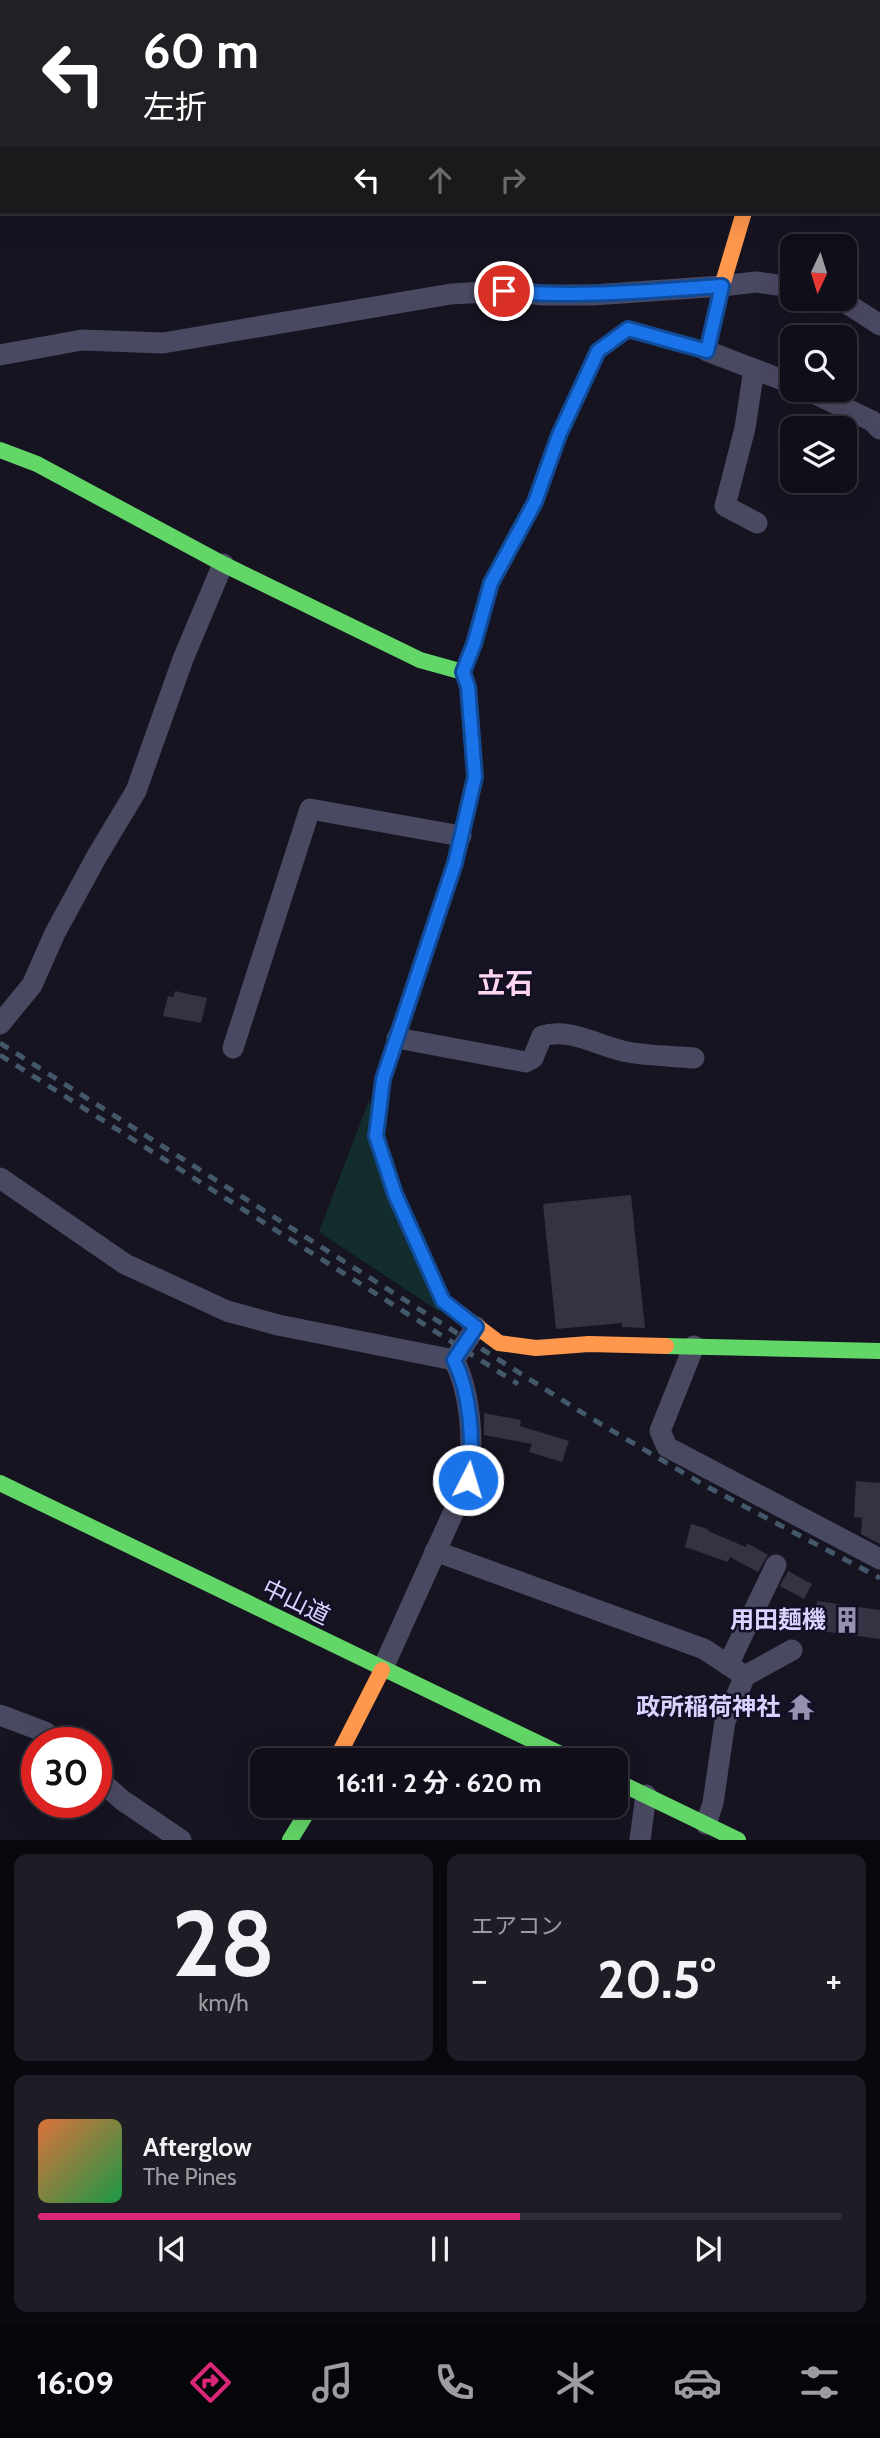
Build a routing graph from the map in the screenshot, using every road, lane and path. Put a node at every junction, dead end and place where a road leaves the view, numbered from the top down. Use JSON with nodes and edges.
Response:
{"nodes":[{"id":1,"x":743,"y":214,"type":"edge"},
{"id":2,"x":780,"y":285,"type":"edge"},
{"id":3,"x":722,"y":286,"type":"junction"},
{"id":4,"x":858,"y":311,"type":"edge"},
{"id":5,"x":880,"y":325,"type":"edge"},
{"id":6,"x":707,"y":351,"type":"junction"},
{"id":7,"x":0,"y":355,"type":"edge"},
{"id":8,"x":754,"y":369,"type":"junction"},
{"id":9,"x":780,"y":379,"type":"edge"},
{"id":10,"x":832,"y":402,"type":"edge"},
{"id":11,"x":880,"y":429,"type":"edge"},
{"id":12,"x":0,"y":450,"type":"edge"},
{"id":13,"x":757,"y":523,"type":"dead end"},
{"id":14,"x":223,"y":564,"type":"junction"},
{"id":15,"x":463,"y":672,"type":"junction"},
{"id":16,"x":461,"y":836,"type":"junction"},
{"id":17,"x":0,"y":1024,"type":"edge"},
{"id":18,"x":397,"y":1038,"type":"junction"},
{"id":19,"x":233,"y":1048,"type":"dead end"},
{"id":20,"x":694,"y":1058,"type":"dead end"},
{"id":21,"x":0,"y":1178,"type":"edge"},
{"id":22,"x":476,"y":1327,"type":"junction"},
{"id":23,"x":694,"y":1346,"type":"junction"},
{"id":24,"x":880,"y":1351,"type":"edge"},
{"id":25,"x":454,"y":1360,"type":"junction"},
{"id":26,"x":0,"y":1483,"type":"edge"},
{"id":27,"x":435,"y":1551,"type":"junction"},
{"id":28,"x":880,"y":1559,"type":"edge"},
{"id":29,"x":776,"y":1565,"type":"dead end"},
{"id":30,"x":792,"y":1650,"type":"dead end"},
{"id":31,"x":382,"y":1670,"type":"junction"},
{"id":32,"x":736,"y":1670,"type":"junction"},
{"id":33,"x":0,"y":1715,"type":"edge"},
{"id":34,"x":32,"y":1727,"type":"edge"},
{"id":35,"x":342,"y":1748,"type":"edge"},
{"id":36,"x":548,"y":1748,"type":"edge"},
{"id":37,"x":628,"y":1787,"type":"edge"},
{"id":38,"x":112,"y":1791,"type":"edge"},
{"id":39,"x":646,"y":1795,"type":"junction"},
{"id":40,"x":303,"y":1818,"type":"edge"},
{"id":41,"x":706,"y":1824,"type":"junction"},
{"id":42,"x":181,"y":1839,"type":"edge"},
{"id":43,"x":290,"y":1839,"type":"edge"},
{"id":44,"x":640,"y":1839,"type":"edge"},
{"id":45,"x":738,"y":1839,"type":"edge"}],
"edges":[{"from":1,"to":3,"type":"main road"},
{"from":2,"to":3,"type":"street"},
{"from":3,"to":6,"type":"main road"},
{"from":3,"to":7,"type":"street"},
{"from":4,"to":5,"type":"street"},
{"from":6,"to":8,"type":"street"},
{"from":6,"to":15,"type":"main road"},
{"from":8,"to":9,"type":"street"},
{"from":8,"to":13,"type":"street"},
{"from":10,"to":11,"type":"street"},
{"from":12,"to":14,"type":"main road"},
{"from":14,"to":15,"type":"main road"},
{"from":14,"to":17,"type":"street"},
{"from":15,"to":16,"type":"main road"},
{"from":16,"to":18,"type":"main road"},
{"from":16,"to":19,"type":"street"},
{"from":18,"to":20,"type":"street"},
{"from":18,"to":22,"type":"main road"},
{"from":21,"to":25,"type":"street"},
{"from":22,"to":23,"type":"main road"},
{"from":22,"to":25,"type":"street"},
{"from":23,"to":24,"type":"main road"},
{"from":23,"to":28,"type":"street"},
{"from":25,"to":27,"type":"street"},
{"from":26,"to":31,"type":"main road","name":"中山道"},
{"from":27,"to":31,"type":"street"},
{"from":27,"to":32,"type":"street"},
{"from":29,"to":32,"type":"street"},
{"from":30,"to":32,"type":"street"},
{"from":31,"to":35,"type":"main road"},
{"from":31,"to":36,"type":"main road","name":"中山道"},
{"from":32,"to":41,"type":"street"},
{"from":33,"to":34,"type":"street"},
{"from":37,"to":39,"type":"main road"},
{"from":38,"to":42,"type":"street"},
{"from":39,"to":41,"type":"main road"},
{"from":39,"to":44,"type":"street"},
{"from":40,"to":43,"type":"main road"},
{"from":41,"to":45,"type":"main road"}]}
